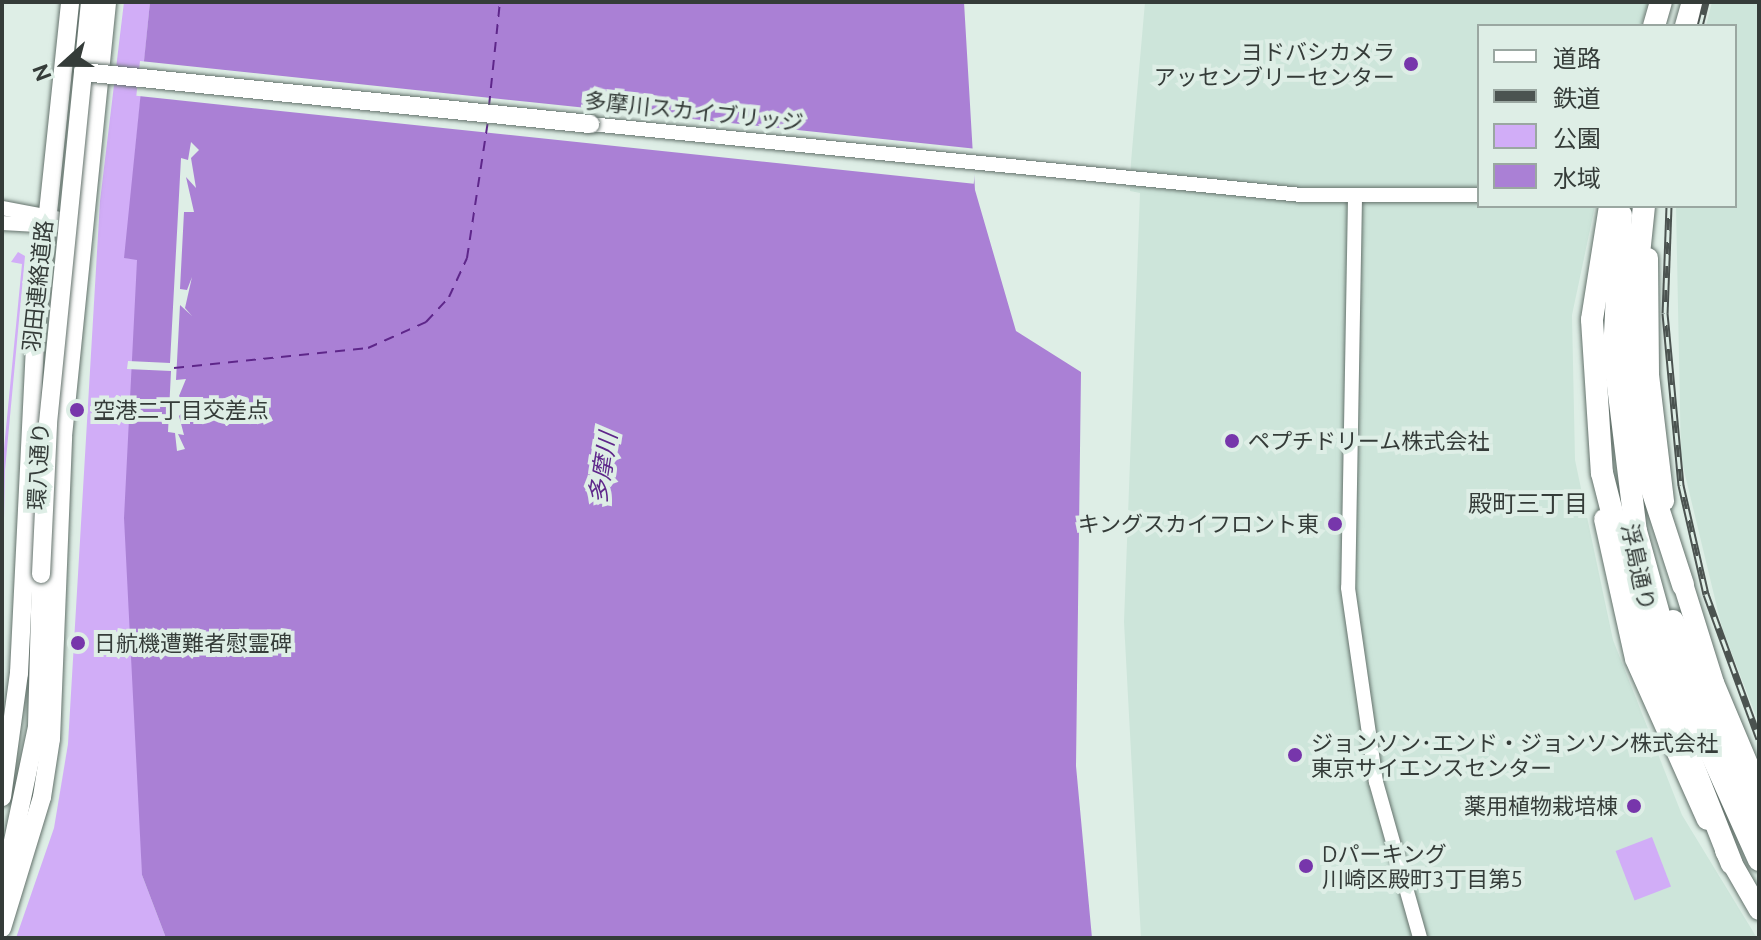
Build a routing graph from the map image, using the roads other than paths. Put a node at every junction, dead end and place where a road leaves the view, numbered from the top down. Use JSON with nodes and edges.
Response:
{"nodes":[{"id":1,"x":70,"y":2,"type":"edge"},
{"id":2,"x":90,"y":2,"type":"edge"},
{"id":3,"x":107,"y":2,"type":"edge"},
{"id":4,"x":1661,"y":2,"type":"edge"},
{"id":5,"x":1678,"y":2,"type":"edge"},
{"id":6,"x":1692,"y":2,"type":"edge"},
{"id":7,"x":1653,"y":24,"type":"edge"},
{"id":8,"x":1660,"y":24,"type":"edge"},
{"id":9,"x":1672,"y":24,"type":"edge"},
{"id":10,"x":1686,"y":24,"type":"edge"},
{"id":11,"x":83,"y":72,"type":"junction"},
{"id":12,"x":590,"y":124,"type":"joint"},
{"id":13,"x":1477,"y":195,"type":"edge"},
{"id":14,"x":1355,"y":198,"type":"junction"},
{"id":15,"x":2,"y":208,"type":"edge"},
{"id":16,"x":1604,"y":208,"type":"edge"},
{"id":17,"x":1610,"y":208,"type":"edge"},
{"id":18,"x":1623,"y":208,"type":"edge"},
{"id":19,"x":1634,"y":208,"type":"edge"},
{"id":20,"x":1644,"y":208,"type":"edge"},
{"id":21,"x":1651,"y":208,"type":"edge"},
{"id":22,"x":47,"y":220,"type":"junction"},
{"id":23,"x":2,"y":223,"type":"edge"},
{"id":24,"x":84,"y":224,"type":"junction"},
{"id":25,"x":41,"y":574,"type":"junction"},
{"id":26,"x":1683,"y":585,"type":"junction"},
{"id":27,"x":1759,"y":790,"type":"edge"},
{"id":28,"x":3,"y":793,"type":"edge"},
{"id":29,"x":1759,"y":821,"type":"edge"},
{"id":30,"x":1759,"y":860,"type":"edge"},
{"id":31,"x":1732,"y":864,"type":"junction"},
{"id":32,"x":2,"y":893,"type":"edge"},
{"id":33,"x":1759,"y":910,"type":"edge"},
{"id":34,"x":2,"y":928,"type":"edge"},
{"id":35,"x":1420,"y":938,"type":"edge"}],
"edges":[{"from":1,"to":22,"type":"main road","name":"環八通り"},
{"from":2,"to":11,"type":"main road","name":"羽田連絡道路"},
{"from":3,"to":24,"type":"main road","name":"環八通り"},
{"from":4,"to":7,"type":"highway"},
{"from":4,"to":8,"type":"highway"},
{"from":5,"to":9,"type":"highway"},
{"from":6,"to":10,"type":"highway"},
{"from":11,"to":12,"type":"main road","name":"多摩川スカイブリッジ","bridge":true},
{"from":11,"to":25,"type":"main road","name":"羽田連絡道路","bridge":true},
{"from":12,"to":14,"type":"street","name":"多摩川スカイブリッジ"},
{"from":13,"to":14,"type":"street","name":"多摩川スカイブリッジ"},
{"from":14,"to":35,"type":"street"},
{"from":15,"to":22,"type":"street"},
{"from":16,"to":31,"type":"highway","name":"浮島通り"},
{"from":17,"to":31,"type":"highway"},
{"from":18,"to":30,"type":"highway"},
{"from":19,"to":29,"type":"highway"},
{"from":20,"to":26,"type":"highway"},
{"from":21,"to":26,"type":"highway","name":"浮島通り"},
{"from":22,"to":23,"type":"street"},
{"from":22,"to":24,"type":"street"},
{"from":22,"to":28,"type":"main road","name":"環八通り"},
{"from":24,"to":34,"type":"main road","name":"環八通り"},
{"from":25,"to":28,"type":"main road"},
{"from":25,"to":32,"type":"main road"},
{"from":26,"to":27,"type":"highway","name":"浮島通り"},
{"from":31,"to":33,"type":"highway","name":"浮島通り"}]}
